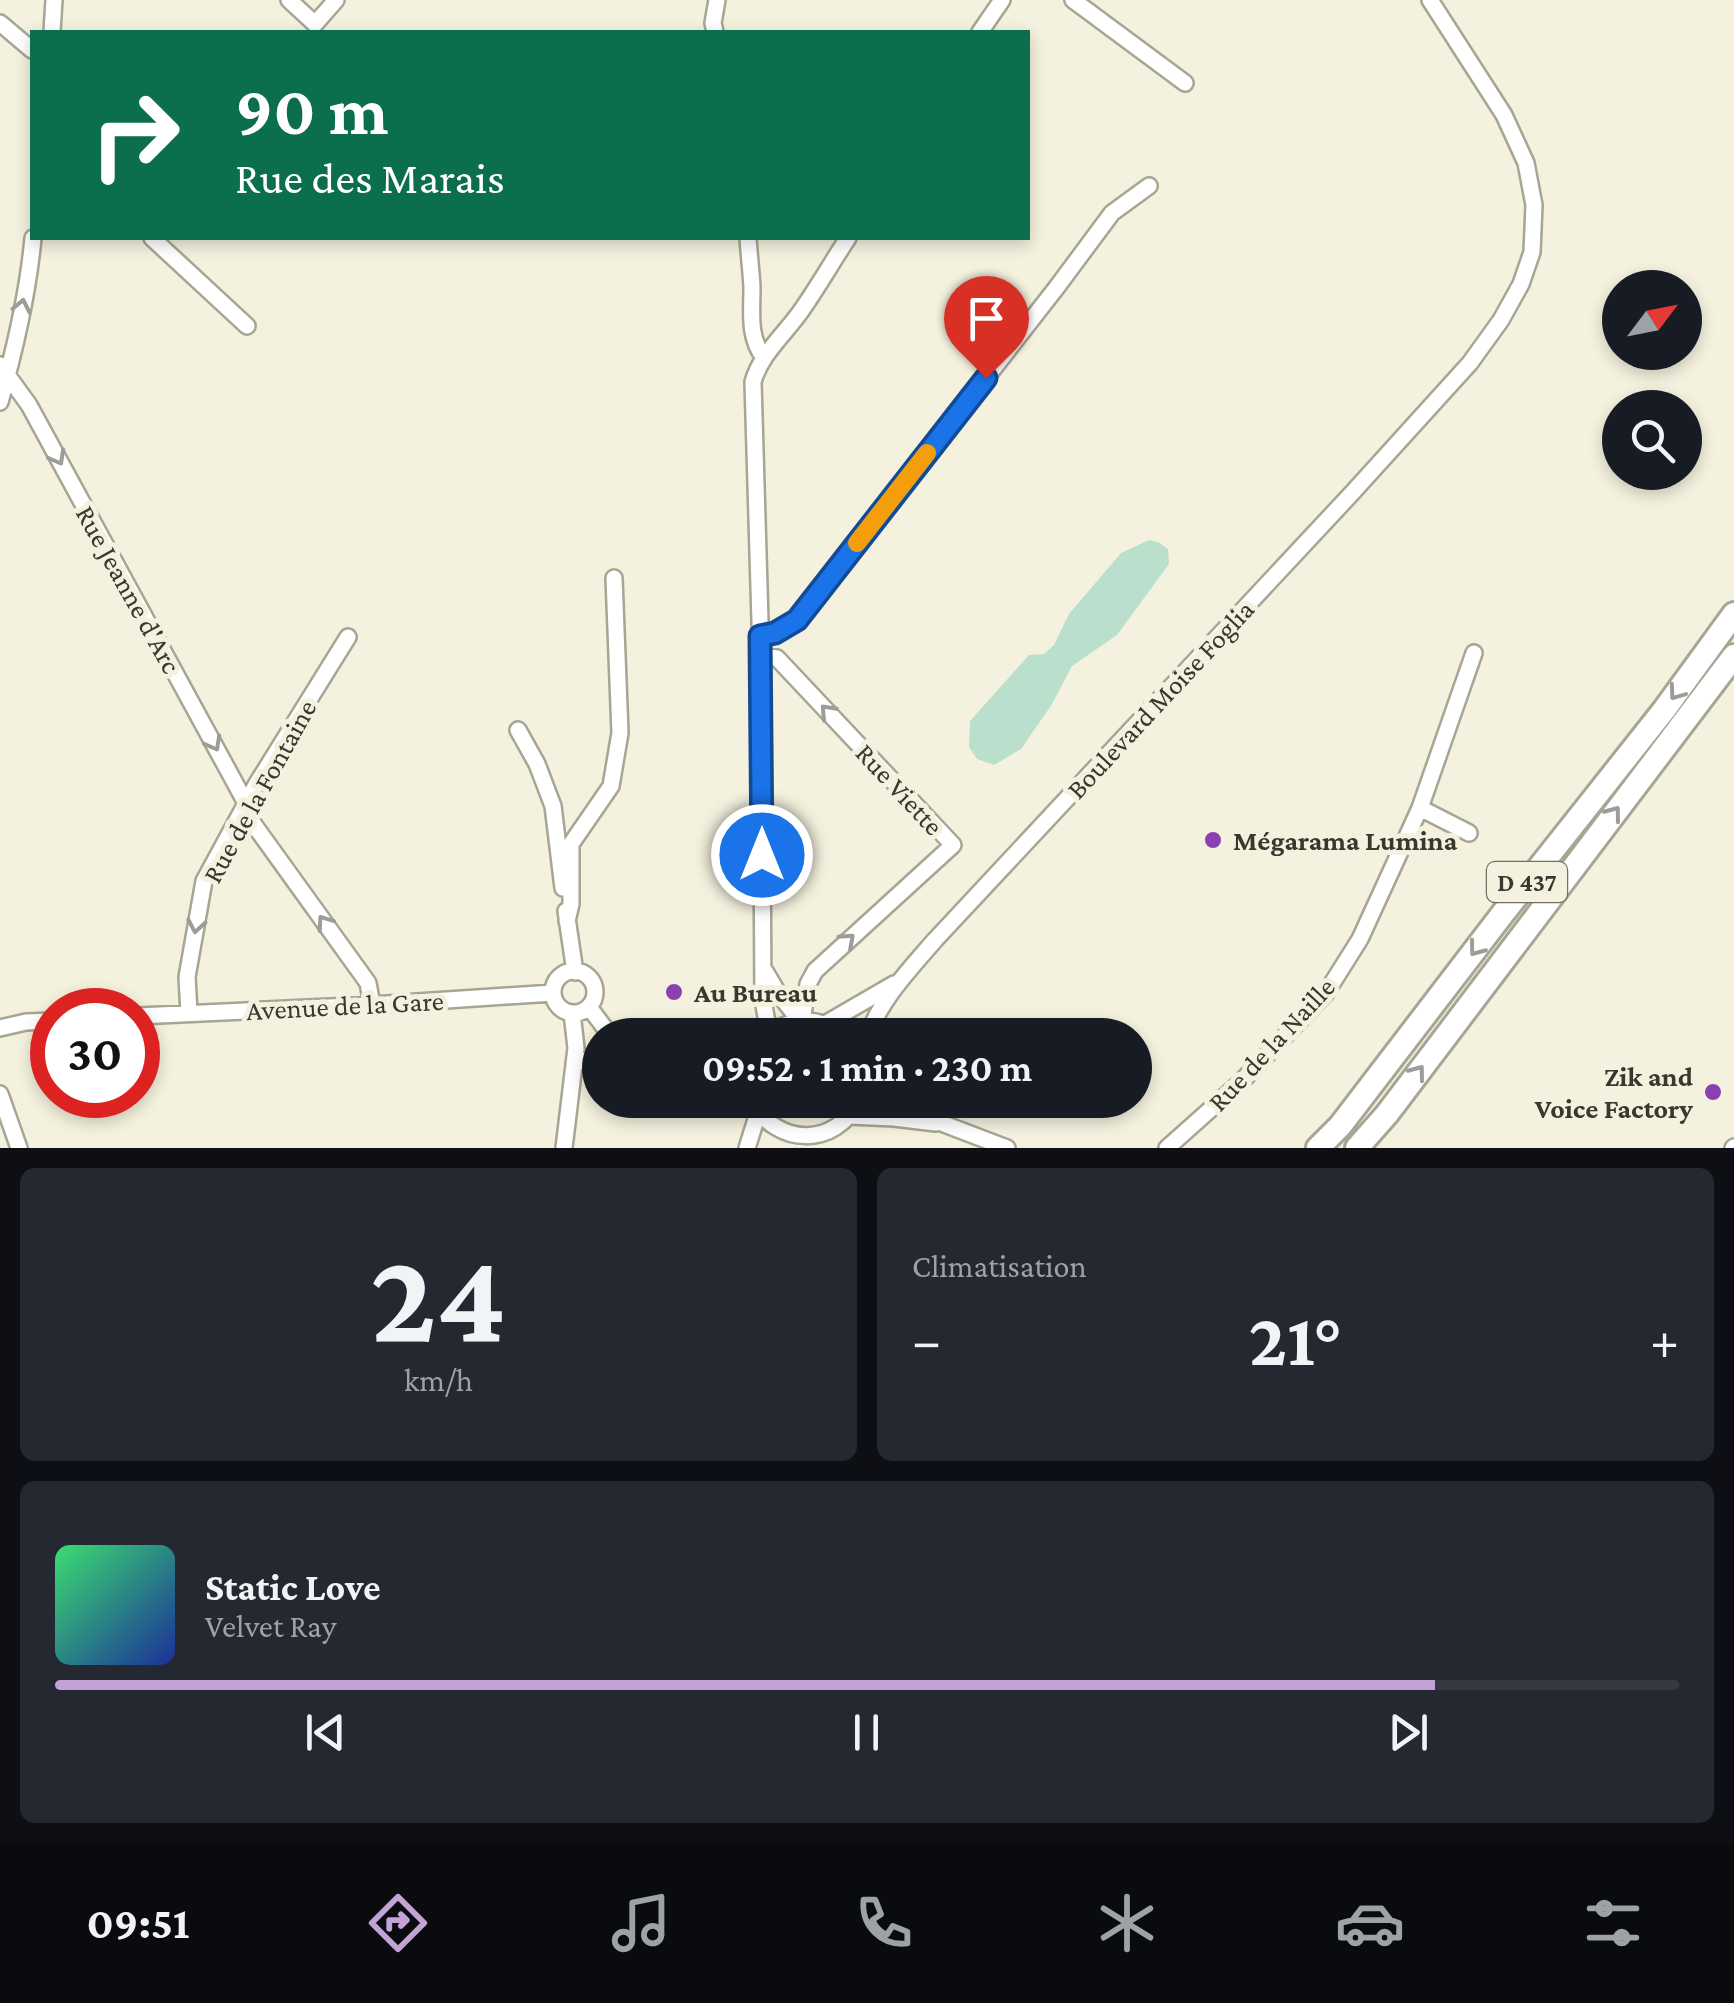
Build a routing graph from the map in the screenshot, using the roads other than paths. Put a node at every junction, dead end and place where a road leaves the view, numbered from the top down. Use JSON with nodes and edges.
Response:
{"nodes":[{"id":1,"x":54,"y":0,"type":"edge"},
{"id":2,"x":289,"y":0,"type":"edge"},
{"id":3,"x":336,"y":0,"type":"edge"},
{"id":4,"x":717,"y":0,"type":"edge"},
{"id":5,"x":1002,"y":0,"type":"edge"},
{"id":6,"x":1073,"y":0,"type":"edge"},
{"id":7,"x":1430,"y":0,"type":"edge"},
{"id":8,"x":0,"y":23,"type":"edge"},
{"id":9,"x":52,"y":30,"type":"edge"},
{"id":10,"x":715,"y":30,"type":"edge"},
{"id":11,"x":981,"y":30,"type":"edge"},
{"id":12,"x":30,"y":48,"type":"edge"},
{"id":13,"x":1185,"y":83,"type":"dead end"},
{"id":14,"x":1149,"y":186,"type":"dead end"},
{"id":15,"x":33,"y":240,"type":"edge"},
{"id":16,"x":154,"y":240,"type":"edge"},
{"id":17,"x":748,"y":240,"type":"edge"},
{"id":18,"x":847,"y":240,"type":"edge"},
{"id":19,"x":247,"y":326,"type":"dead end"},
{"id":20,"x":764,"y":358,"type":"junction"},
{"id":21,"x":4,"y":370,"type":"edge"},
{"id":22,"x":0,"y":402,"type":"edge"},
{"id":23,"x":614,"y":578,"type":"dead end"},
{"id":24,"x":1734,"y":614,"type":"edge"},
{"id":25,"x":760,"y":636,"type":"junction"},
{"id":26,"x":348,"y":637,"type":"dead end"},
{"id":27,"x":1474,"y":653,"type":"dead end"},
{"id":28,"x":761,"y":656,"type":"junction"},
{"id":29,"x":1734,"y":656,"type":"edge"},
{"id":30,"x":518,"y":730,"type":"dead end"},
{"id":31,"x":247,"y":805,"type":"junction"},
{"id":32,"x":1420,"y":808,"type":"junction"},
{"id":33,"x":1469,"y":833,"type":"dead end"},
{"id":34,"x":567,"y":921,"type":"junction"},
{"id":35,"x":762,"y":968,"type":"junction"},
{"id":36,"x":575,"y":972,"type":"junction"},
{"id":37,"x":902,"y":980,"type":"junction"},
{"id":38,"x":553,"y":993,"type":"junction"},
{"id":39,"x":372,"y":1006,"type":"junction"},
{"id":40,"x":580,"y":1010,"type":"junction"},
{"id":41,"x":189,"y":1013,"type":"junction"},
{"id":42,"x":160,"y":1015,"type":"edge"},
{"id":43,"x":590,"y":1018,"type":"edge"},
{"id":44,"x":766,"y":1018,"type":"edge"},
{"id":45,"x":799,"y":1018,"type":"edge"},
{"id":46,"x":801,"y":1018,"type":"edge"},
{"id":47,"x":836,"y":1018,"type":"edge"},
{"id":48,"x":875,"y":1018,"type":"edge"},
{"id":49,"x":30,"y":1022,"type":"edge"},
{"id":50,"x":0,"y":1028,"type":"edge"},
{"id":51,"x":582,"y":1061,"type":"edge"},
{"id":52,"x":574,"y":1064,"type":"junction"},
{"id":53,"x":1,"y":1097,"type":"edge"},
{"id":54,"x":752,"y":1118,"type":"edge"},
{"id":55,"x":766,"y":1118,"type":"edge"},
{"id":56,"x":848,"y":1118,"type":"edge"},
{"id":57,"x":894,"y":1118,"type":"edge"},
{"id":58,"x":933,"y":1118,"type":"edge"},
{"id":59,"x":944,"y":1124,"type":"junction"},
{"id":60,"x":789,"y":1142,"type":"edge"},
{"id":61,"x":19,"y":1148,"type":"edge"},
{"id":62,"x":564,"y":1148,"type":"edge"},
{"id":63,"x":747,"y":1148,"type":"edge"},
{"id":64,"x":1007,"y":1148,"type":"edge"},
{"id":65,"x":1167,"y":1148,"type":"edge"},
{"id":66,"x":1318,"y":1148,"type":"edge"},
{"id":67,"x":1357,"y":1148,"type":"edge"}],
"edges":[{"from":1,"to":9,"type":"street"},
{"from":2,"to":3,"type":"street"},
{"from":4,"to":10,"type":"street"},
{"from":5,"to":11,"type":"street"},
{"from":6,"to":13,"type":"street"},
{"from":7,"to":37,"type":"street","name":"Boulevard Moise Foglia"},
{"from":8,"to":12,"type":"street"},
{"from":14,"to":25,"type":"street"},
{"from":21,"to":15,"type":"street","one_way":true},
{"from":16,"to":19,"type":"street"},
{"from":17,"to":20,"type":"street"},
{"from":18,"to":20,"type":"street"},
{"from":20,"to":25,"type":"street"},
{"from":21,"to":22,"type":"street"},
{"from":21,"to":31,"type":"street","name":"Rue Jeanne d'Arc","one_way":true},
{"from":23,"to":34,"type":"street"},
{"from":24,"to":66,"type":"main road","number":"D 437","one_way":true},
{"from":25,"to":28,"type":"street"},
{"from":26,"to":31,"type":"street","name":"Rue de la Fontaine"},
{"from":27,"to":32,"type":"street","name":"Rue de la Naille"},
{"from":28,"to":35,"type":"street"},
{"from":46,"to":28,"type":"street","name":"Rue Viette","one_way":true},
{"from":67,"to":29,"type":"main road","number":"D 437","one_way":true},
{"from":30,"to":34,"type":"street"},
{"from":39,"to":31,"type":"street","name":"Rue Jeanne d'Arc","one_way":true},
{"from":31,"to":41,"type":"street","name":"Rue de la Fontaine","one_way":true},
{"from":32,"to":33,"type":"street"},
{"from":32,"to":65,"type":"street","name":"Rue de la Naille"},
{"from":34,"to":36,"type":"street"},
{"from":35,"to":44,"type":"street"},
{"from":35,"to":45,"type":"street"},
{"from":36,"to":38,"type":"street"},
{"from":36,"to":40,"type":"street"},
{"from":37,"to":47,"type":"street","name":"Boulevard Moise Foglia"},
{"from":37,"to":48,"type":"street","name":"Boulevard Moise Foglia"},
{"from":38,"to":39,"type":"street","name":"Avenue de la Gare"},
{"from":38,"to":40,"type":"street"},
{"from":39,"to":41,"type":"street","name":"Avenue de la Gare"},
{"from":40,"to":43,"type":"street"},
{"from":40,"to":52,"type":"street"},
{"from":41,"to":42,"type":"street","name":"Avenue de la Gare"},
{"from":49,"to":50,"type":"street"},
{"from":51,"to":52,"type":"street"},
{"from":52,"to":62,"type":"street"},
{"from":53,"to":61,"type":"street"},
{"from":54,"to":63,"type":"street"},
{"from":55,"to":60,"type":"street"},
{"from":56,"to":60,"type":"street"},
{"from":57,"to":59,"type":"street"},
{"from":58,"to":59,"type":"street"},
{"from":59,"to":64,"type":"street"}]}
